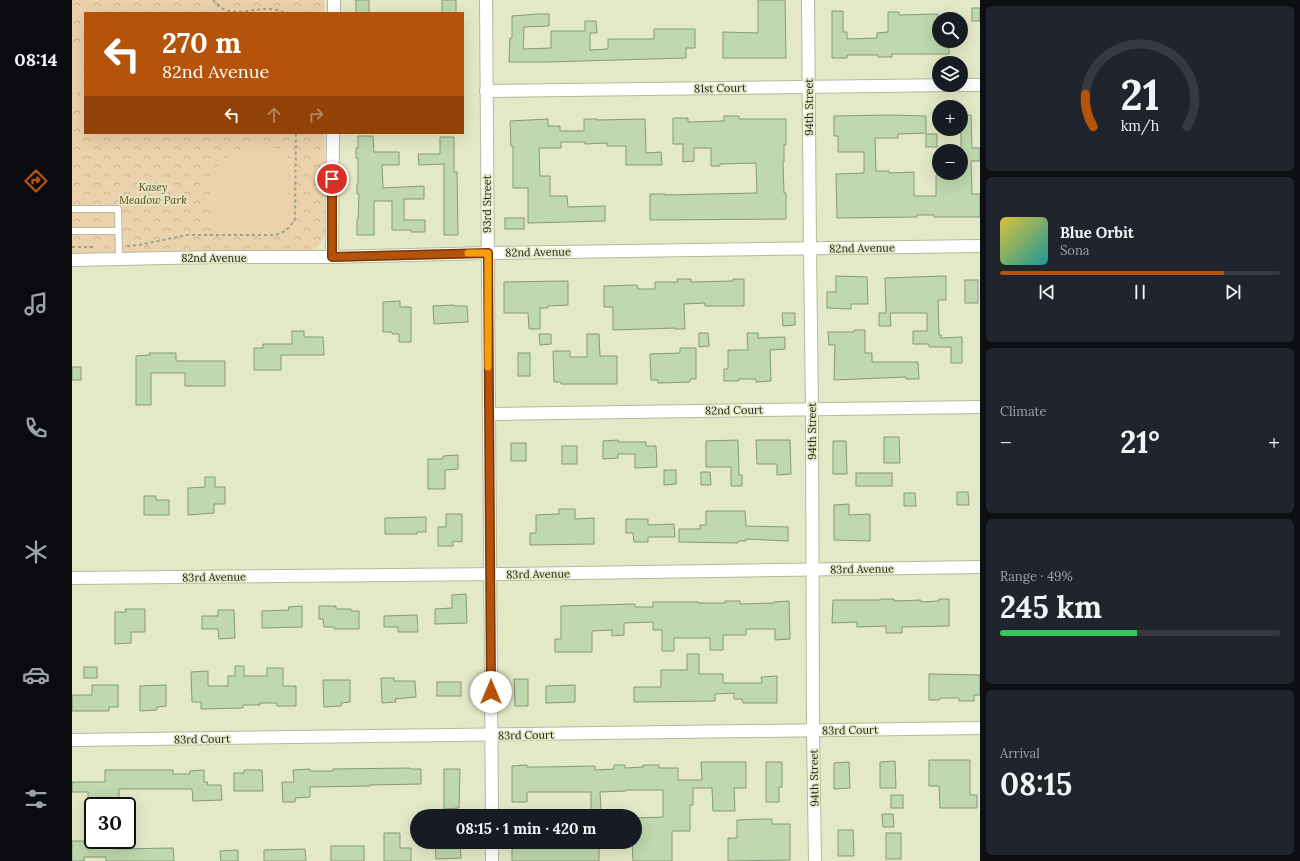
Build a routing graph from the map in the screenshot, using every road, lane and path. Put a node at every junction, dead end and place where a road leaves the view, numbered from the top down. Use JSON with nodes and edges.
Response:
{"nodes":[{"id":1,"x":213,"y":0,"type":"edge"},
{"id":2,"x":334,"y":0,"type":"edge"},
{"id":3,"x":486,"y":0,"type":"edge"},
{"id":4,"x":808,"y":0,"type":"edge"},
{"id":5,"x":269,"y":6,"type":"dead end"},
{"id":6,"x":255,"y":7,"type":"dead end"},
{"id":7,"x":283,"y":12,"type":"edge"},
{"id":8,"x":334,"y":12,"type":"edge"},
{"id":9,"x":932,"y":85,"type":"edge"},
{"id":10,"x":968,"y":85,"type":"edge"},
{"id":11,"x":980,"y":85,"type":"edge"},
{"id":12,"x":809,"y":87,"type":"junction"},
{"id":13,"x":486,"y":91,"type":"junction"},
{"id":14,"x":296,"y":134,"type":"edge"},
{"id":15,"x":333,"y":134,"type":"edge"},
{"id":16,"x":72,"y":209,"type":"edge"},
{"id":17,"x":118,"y":230,"type":"junction"},
{"id":18,"x":72,"y":231,"type":"edge"},
{"id":19,"x":119,"y":246,"type":"junction"},
{"id":20,"x":980,"y":246,"type":"edge"},
{"id":21,"x":72,"y":247,"type":"edge"},
{"id":22,"x":101,"y":247,"type":"dead end"},
{"id":23,"x":810,"y":249,"type":"junction"},
{"id":24,"x":488,"y":253,"type":"junction"},
{"id":25,"x":332,"y":257,"type":"junction"},
{"id":26,"x":119,"y":259,"type":"junction"},
{"id":27,"x":72,"y":260,"type":"edge"},
{"id":28,"x":980,"y":407,"type":"edge"},
{"id":29,"x":812,"y":409,"type":"junction"},
{"id":30,"x":489,"y":414,"type":"junction"},
{"id":31,"x":980,"y":567,"type":"edge"},
{"id":32,"x":812,"y":570,"type":"junction"},
{"id":33,"x":490,"y":574,"type":"junction"},
{"id":34,"x":72,"y":578,"type":"edge"},
{"id":35,"x":980,"y":728,"type":"edge"},
{"id":36,"x":813,"y":731,"type":"junction"},
{"id":37,"x":491,"y":735,"type":"junction"},
{"id":38,"x":72,"y":740,"type":"edge"},
{"id":39,"x":492,"y":809,"type":"edge"},
{"id":40,"x":492,"y":849,"type":"edge"},
{"id":41,"x":492,"y":861,"type":"edge"},
{"id":42,"x":815,"y":861,"type":"edge"}],
"edges":[{"from":1,"to":6,"type":"path"},
{"from":2,"to":8,"type":"street"},
{"from":3,"to":13,"type":"street","name":"93rd Street"},
{"from":4,"to":12,"type":"street","name":"94th Street"},
{"from":5,"to":7,"type":"path"},
{"from":9,"to":12,"type":"street","name":"81st Court"},
{"from":10,"to":11,"type":"street"},
{"from":12,"to":13,"type":"street","name":"81st Court"},
{"from":12,"to":23,"type":"street","name":"94th Street"},
{"from":13,"to":24,"type":"street","name":"93rd Street"},
{"from":14,"to":19,"type":"path"},
{"from":15,"to":25,"type":"street"},
{"from":16,"to":17,"type":"lane"},
{"from":17,"to":18,"type":"lane"},
{"from":17,"to":19,"type":"lane"},
{"from":19,"to":26,"type":"lane"},
{"from":20,"to":23,"type":"street","name":"82nd Avenue"},
{"from":21,"to":22,"type":"path"},
{"from":23,"to":24,"type":"street","name":"82nd Avenue"},
{"from":23,"to":29,"type":"street","name":"94th Street"},
{"from":24,"to":25,"type":"street","name":"82nd Avenue"},
{"from":24,"to":30,"type":"street","name":"93rd Street"},
{"from":25,"to":26,"type":"street","name":"82nd Avenue"},
{"from":26,"to":27,"type":"street","name":"82nd Avenue"},
{"from":28,"to":29,"type":"street","name":"82nd Court"},
{"from":29,"to":30,"type":"street","name":"82nd Court"},
{"from":29,"to":32,"type":"street","name":"94th Street"},
{"from":30,"to":33,"type":"street","name":"93rd Street"},
{"from":31,"to":32,"type":"street","name":"83rd Avenue"},
{"from":32,"to":33,"type":"street","name":"83rd Avenue"},
{"from":32,"to":36,"type":"street","name":"94th Street"},
{"from":33,"to":34,"type":"street","name":"83rd Avenue"},
{"from":33,"to":37,"type":"street","name":"93rd Street"},
{"from":35,"to":36,"type":"street","name":"83rd Court"},
{"from":36,"to":37,"type":"street","name":"83rd Court"},
{"from":36,"to":42,"type":"street","name":"94th Street"},
{"from":37,"to":38,"type":"street","name":"83rd Court"},
{"from":37,"to":39,"type":"street","name":"93rd Street"},
{"from":40,"to":41,"type":"street"}]}
